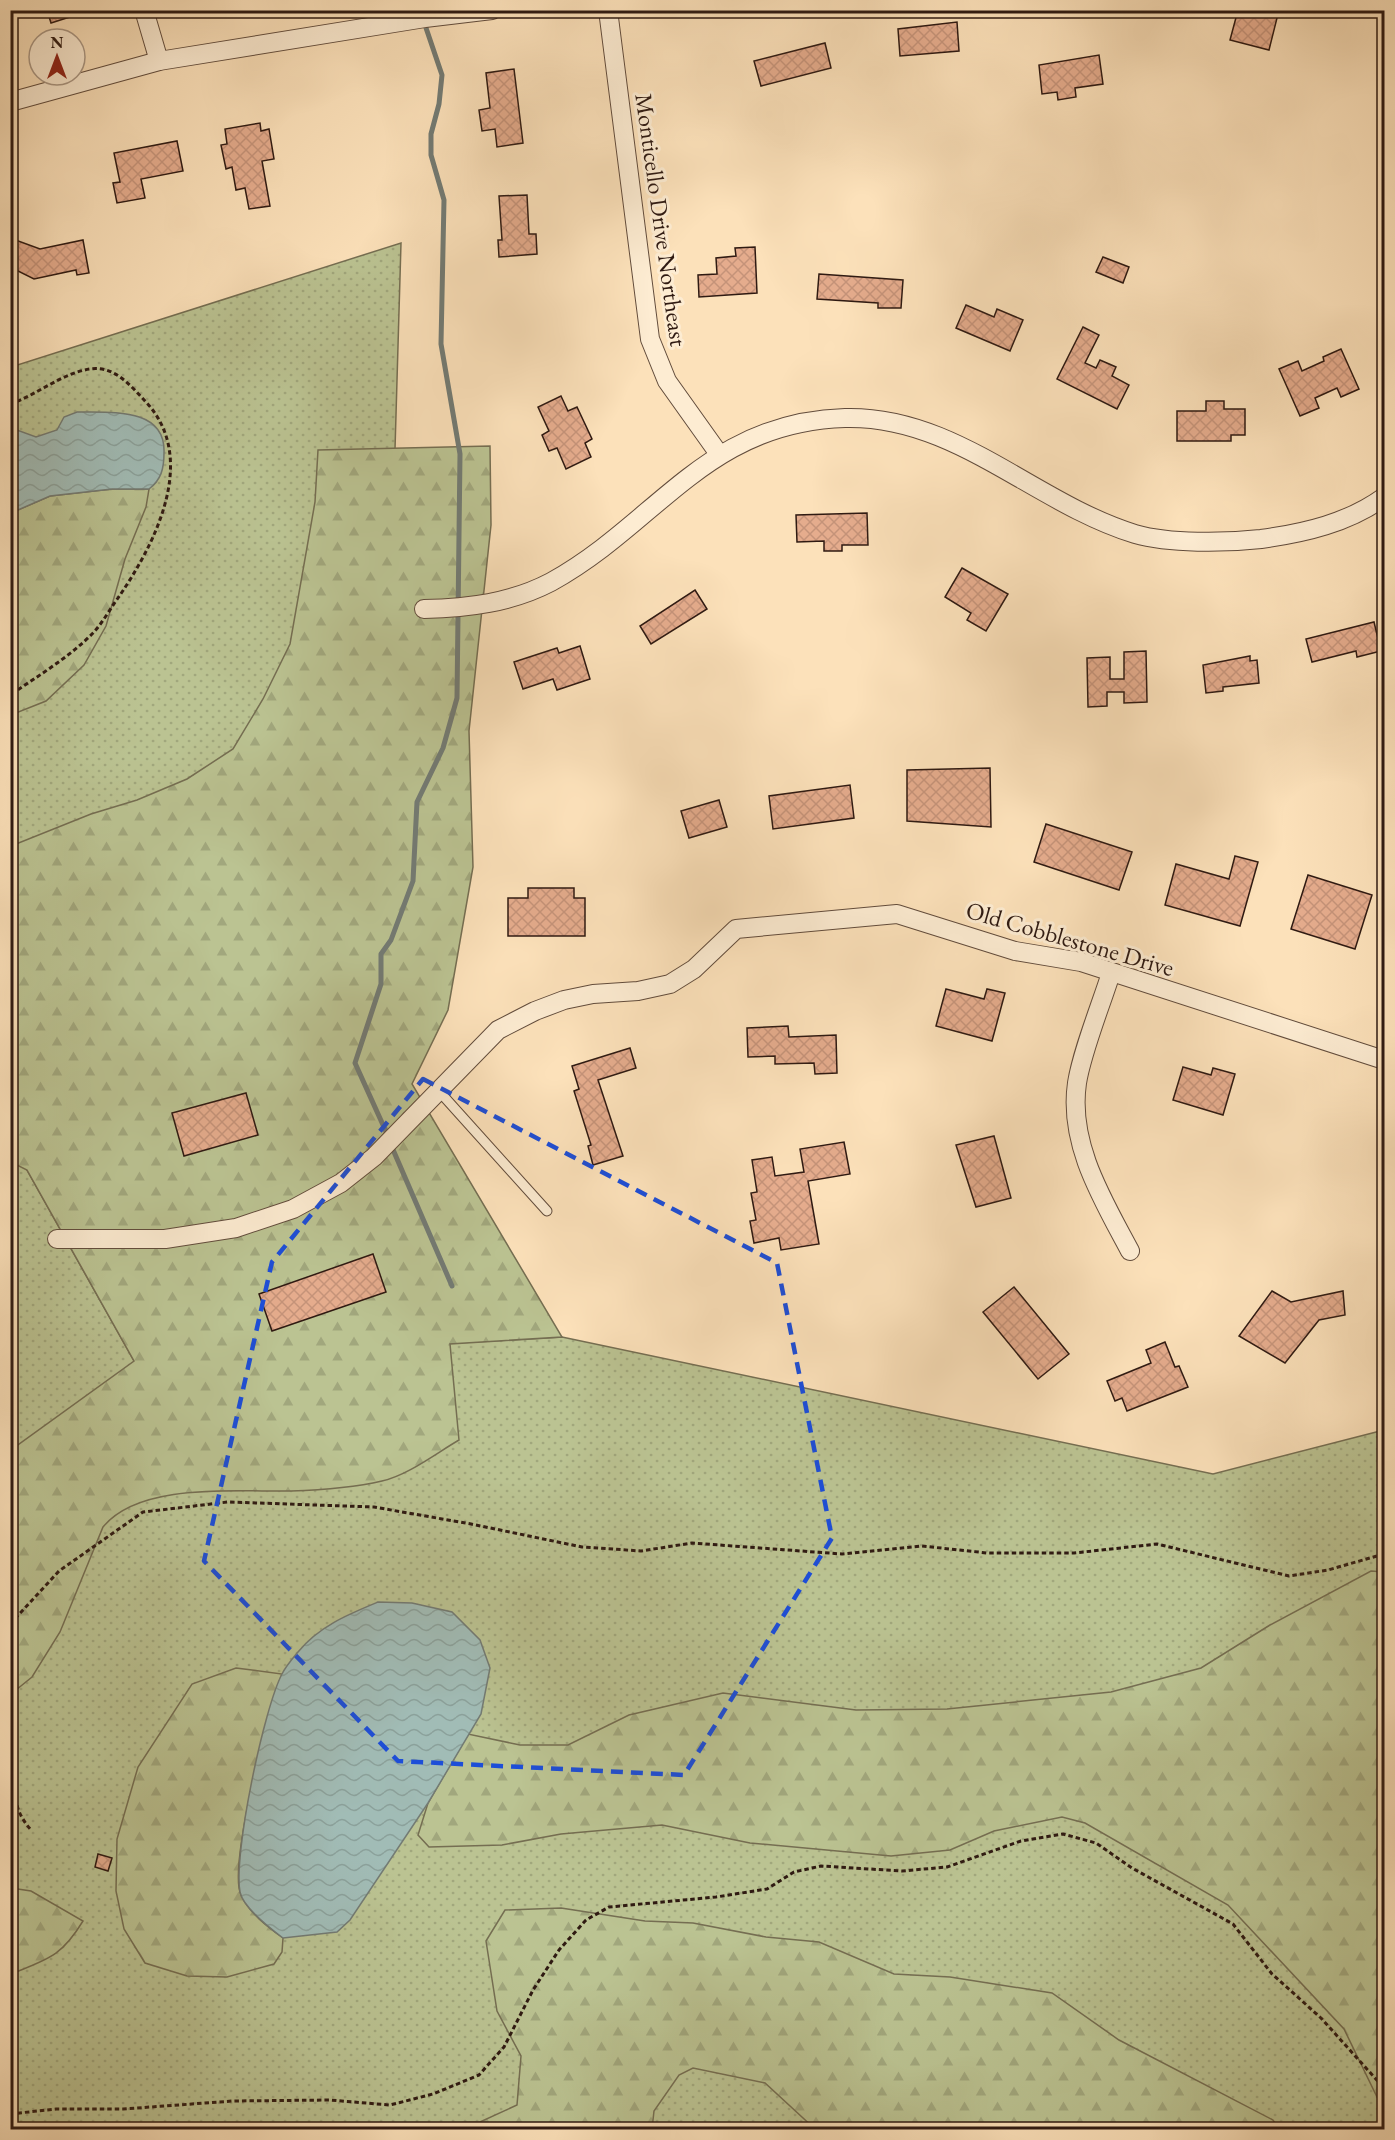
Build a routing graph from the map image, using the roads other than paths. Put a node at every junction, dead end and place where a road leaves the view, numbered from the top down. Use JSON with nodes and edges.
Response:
{"nodes":[{"id":1,"x":144,"y":10,"type":"edge"},
{"id":2,"x":492,"y":10,"type":"edge"},
{"id":3,"x":608,"y":10,"type":"edge"},
{"id":4,"x":159,"y":61,"type":"junction"},
{"id":5,"x":10,"y":102,"type":"edge"},
{"id":6,"x":719,"y":454,"type":"junction"},
{"id":7,"x":1384,"y":497,"type":"edge"},
{"id":8,"x":424,"y":609,"type":"dead end"},
{"id":9,"x":1111,"y":973,"type":"junction"},
{"id":10,"x":1384,"y":1060,"type":"edge"},
{"id":11,"x":438,"y":1090,"type":"junction"},
{"id":12,"x":547,"y":1211,"type":"dead end"},
{"id":13,"x":57,"y":1239,"type":"dead end"},
{"id":14,"x":1130,"y":1251,"type":"dead end"}],
"edges":[{"from":1,"to":4,"type":"street"},
{"from":2,"to":4,"type":"street"},
{"from":3,"to":6,"type":"street","name":"Monticello Drive Northeast"},
{"from":4,"to":5,"type":"street"},
{"from":6,"to":7,"type":"street"},
{"from":6,"to":8,"type":"street"},
{"from":9,"to":10,"type":"street","name":"Old Cobblestone Drive"},
{"from":9,"to":11,"type":"street","name":"Old Cobblestone Drive"},
{"from":9,"to":14,"type":"street"},
{"from":11,"to":12,"type":"lane"},
{"from":11,"to":13,"type":"street"}]}
